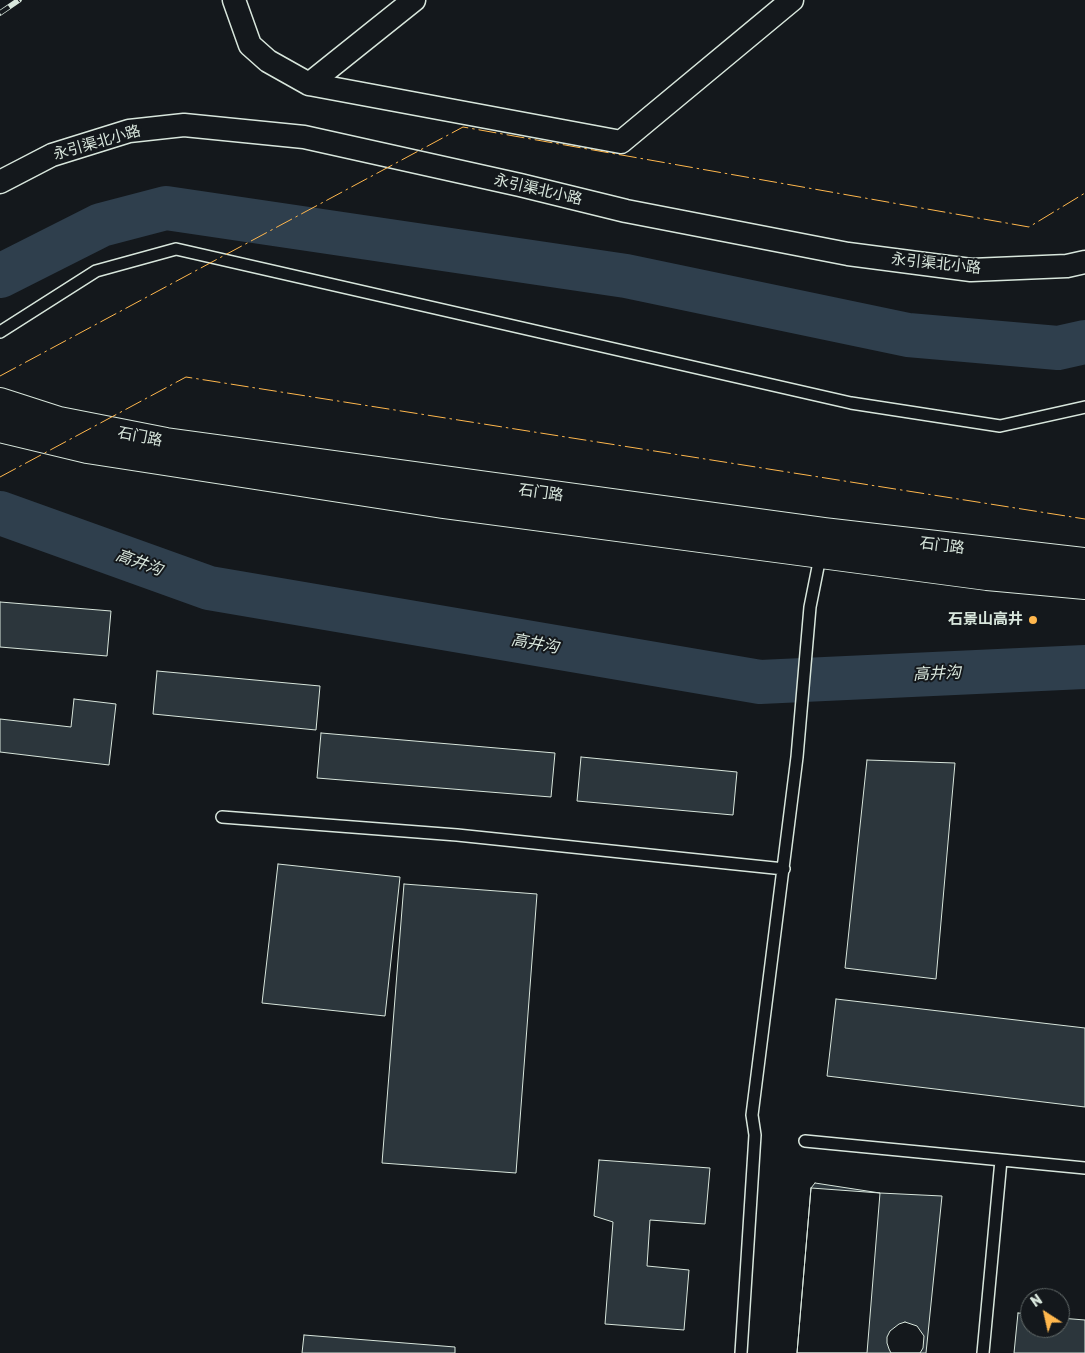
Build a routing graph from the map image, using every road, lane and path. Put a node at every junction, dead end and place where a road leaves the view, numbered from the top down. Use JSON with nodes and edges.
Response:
{"nodes":[{"id":1,"x":234,"y":0,"type":"edge"},
{"id":2,"x":414,"y":0,"type":"edge"},
{"id":3,"x":792,"y":0,"type":"edge"},
{"id":4,"x":309,"y":84,"type":"junction"},
{"id":5,"x":0,"y":182,"type":"edge"},
{"id":6,"x":1085,"y":262,"type":"edge"},
{"id":7,"x":0,"y":332,"type":"edge"},
{"id":8,"x":0,"y":402,"type":"edge"},
{"id":9,"x":1085,"y":406,"type":"edge"},
{"id":10,"x":0,"y":428,"type":"edge"},
{"id":11,"x":823,"y":543,"type":"junction"},
{"id":12,"x":1085,"y":562,"type":"edge"},
{"id":13,"x":1085,"y":585,"type":"edge"},
{"id":14,"x":222,"y":817,"type":"dead end"},
{"id":15,"x":784,"y":869,"type":"junction"},
{"id":16,"x":805,"y":1141,"type":"dead end"},
{"id":17,"x":1001,"y":1160,"type":"junction"},
{"id":18,"x":1085,"y":1168,"type":"edge"},
{"id":19,"x":741,"y":1353,"type":"edge"},
{"id":20,"x":983,"y":1353,"type":"edge"}],
"edges":[{"from":1,"to":4,"type":"street"},
{"from":2,"to":4,"type":"street"},
{"from":3,"to":4,"type":"street"},
{"from":5,"to":6,"type":"street","name":"永引渠北小路"},
{"from":7,"to":9,"type":"lane"},
{"from":8,"to":11,"type":"highway","name":"石门路"},
{"from":10,"to":11,"type":"highway","name":"石门路"},
{"from":11,"to":12,"type":"highway","name":"石门路"},
{"from":11,"to":13,"type":"highway","name":"石门路"},
{"from":11,"to":15,"type":"lane"},
{"from":14,"to":15,"type":"lane"},
{"from":15,"to":19,"type":"lane"},
{"from":16,"to":17,"type":"lane"},
{"from":17,"to":18,"type":"lane"},
{"from":17,"to":20,"type":"lane"}]}
